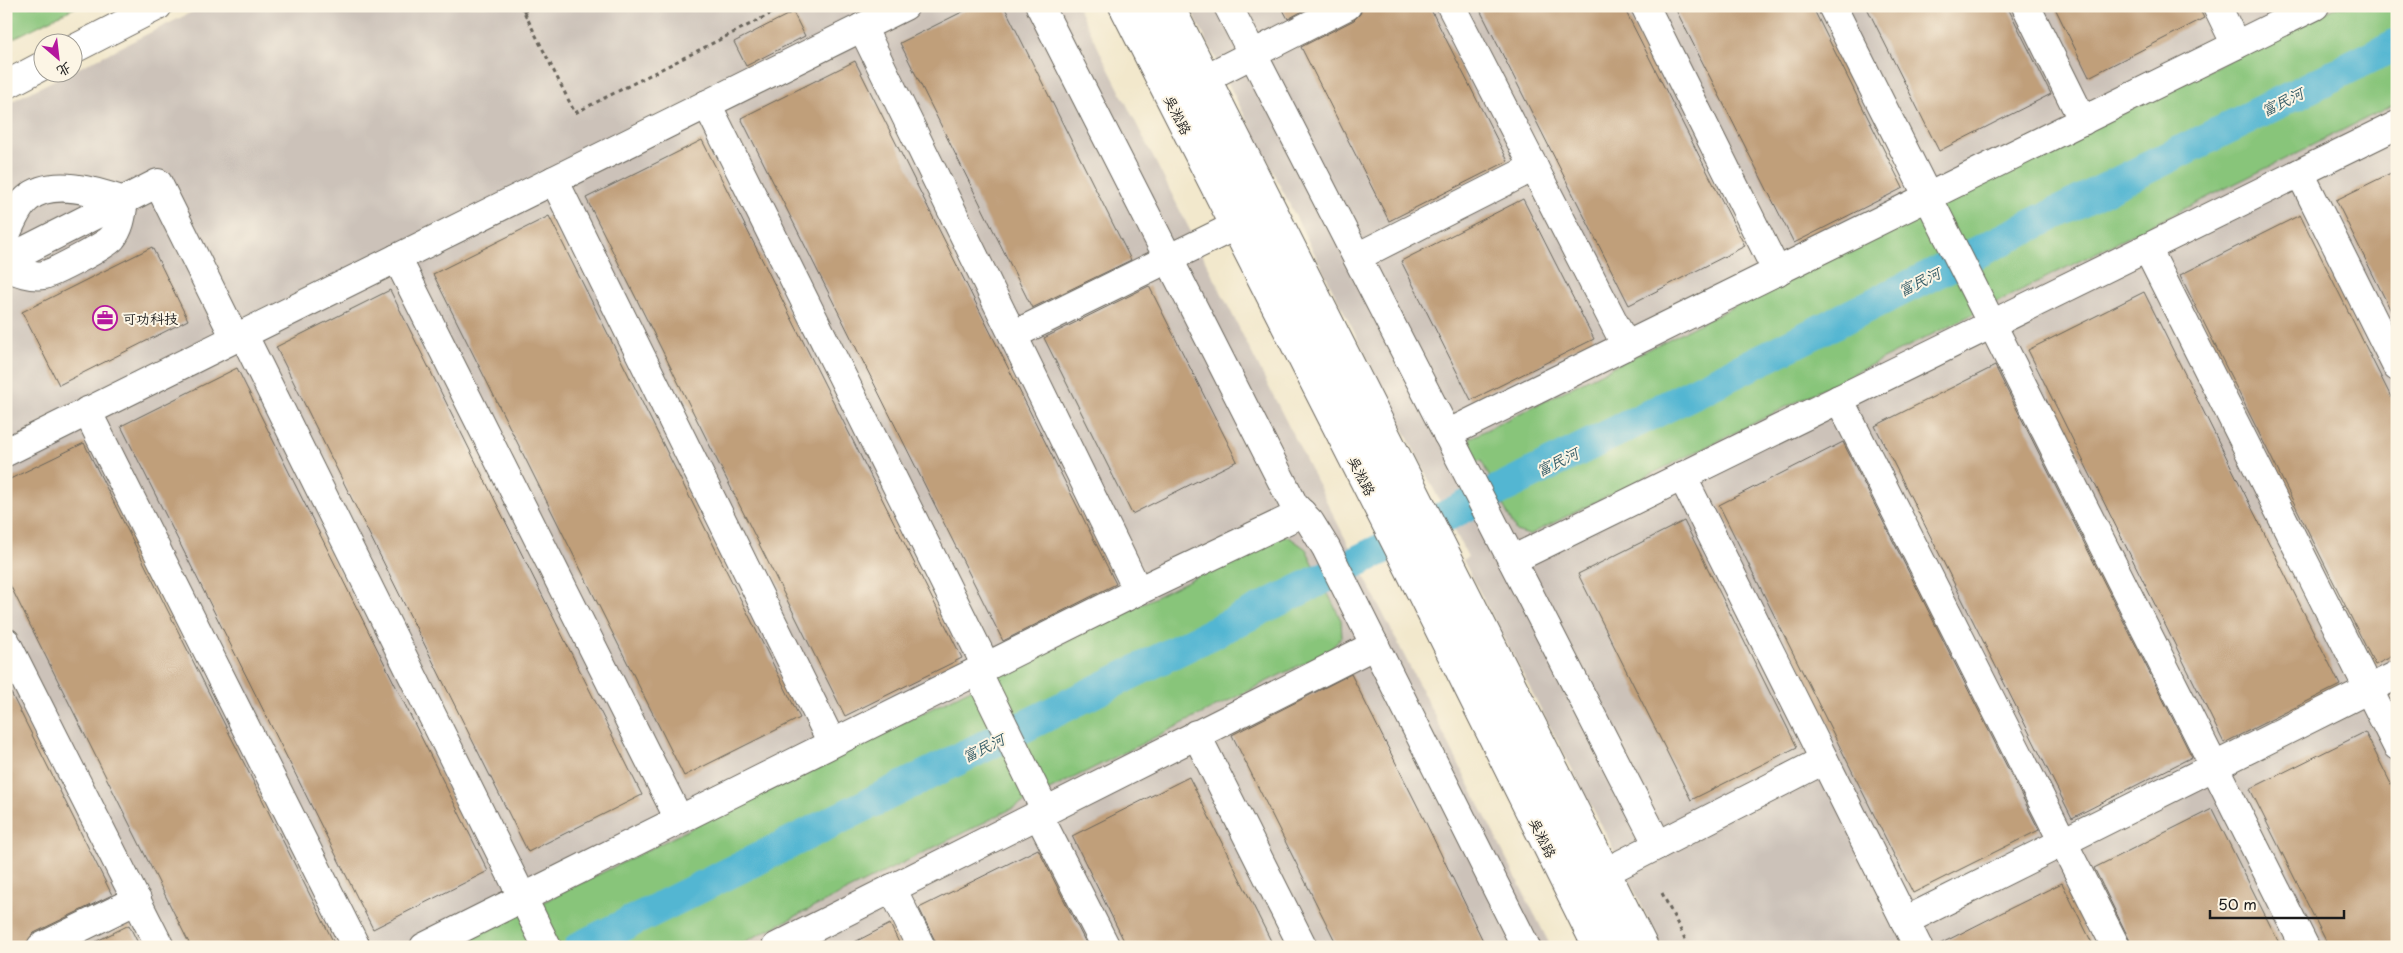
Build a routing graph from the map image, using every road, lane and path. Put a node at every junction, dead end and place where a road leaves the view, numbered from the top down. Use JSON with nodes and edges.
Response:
{"nodes":[{"id":1,"x":131,"y":6,"type":"edge"},
{"id":2,"x":158,"y":6,"type":"edge"},
{"id":3,"x":521,"y":6,"type":"edge"},
{"id":4,"x":534,"y":6,"type":"edge"},
{"id":5,"x":786,"y":6,"type":"edge"},
{"id":6,"x":905,"y":6,"type":"edge"},
{"id":7,"x":1040,"y":6,"type":"edge"},
{"id":8,"x":1123,"y":6,"type":"edge"},
{"id":9,"x":1150,"y":6,"type":"edge"},
{"id":10,"x":1170,"y":6,"type":"edge"},
{"id":11,"x":1228,"y":6,"type":"edge"},
{"id":12,"x":1347,"y":6,"type":"edge"},
{"id":13,"x":1451,"y":6,"type":"edge"},
{"id":14,"x":1645,"y":6,"type":"edge"},
{"id":15,"x":1832,"y":6,"type":"edge"},
{"id":16,"x":2026,"y":6,"type":"edge"},
{"id":17,"x":2217,"y":6,"type":"edge"},
{"id":18,"x":2315,"y":6,"type":"edge"},
{"id":19,"x":523,"y":12,"type":"junction"},
{"id":20,"x":862,"y":27,"type":"junction"},
{"id":21,"x":79,"y":32,"type":"edge"},
{"id":22,"x":82,"y":45,"type":"edge"},
{"id":23,"x":2236,"y":45,"type":"junction"},
{"id":24,"x":1253,"y":54,"type":"junction"},
{"id":25,"x":32,"y":56,"type":"edge"},
{"id":26,"x":6,"y":69,"type":"edge"},
{"id":27,"x":32,"y":71,"type":"edge"},
{"id":28,"x":6,"y":85,"type":"edge"},
{"id":29,"x":1188,"y":87,"type":"junction"},
{"id":30,"x":707,"y":104,"type":"junction"},
{"id":31,"x":2083,"y":121,"type":"junction"},
{"id":32,"x":2397,"y":125,"type":"edge"},
{"id":33,"x":1534,"y":167,"type":"junction"},
{"id":34,"x":2300,"y":173,"type":"junction"},
{"id":35,"x":554,"y":180,"type":"junction"},
{"id":36,"x":1927,"y":198,"type":"junction"},
{"id":37,"x":124,"y":201,"type":"junction"},
{"id":38,"x":1235,"y":226,"type":"junction"},
{"id":39,"x":6,"y":235,"type":"edge"},
{"id":40,"x":2147,"y":248,"type":"junction"},
{"id":41,"x":1357,"y":257,"type":"junction"},
{"id":42,"x":397,"y":258,"type":"junction"},
{"id":43,"x":1168,"y":258,"type":"junction"},
{"id":44,"x":6,"y":260,"type":"edge"},
{"id":45,"x":6,"y":267,"type":"edge"},
{"id":46,"x":1777,"y":272,"type":"junction"},
{"id":47,"x":1986,"y":314,"type":"junction"},
{"id":48,"x":1013,"y":335,"type":"junction"},
{"id":49,"x":239,"y":336,"type":"junction"},
{"id":50,"x":1626,"y":346,"type":"junction"},
{"id":51,"x":2397,"y":367,"type":"edge"},
{"id":52,"x":1839,"y":399,"type":"junction"},
{"id":53,"x":87,"y":412,"type":"junction"},
{"id":54,"x":1448,"y":434,"type":"junction"},
{"id":55,"x":7,"y":450,"type":"edge"},
{"id":56,"x":1682,"y":476,"type":"junction"},
{"id":57,"x":1302,"y":513,"type":"junction"},
{"id":58,"x":1512,"y":560,"type":"junction"},
{"id":59,"x":1138,"y":591,"type":"junction"},
{"id":60,"x":6,"y":642,"type":"edge"},
{"id":61,"x":1375,"y":646,"type":"junction"},
{"id":62,"x":981,"y":668,"type":"junction"},
{"id":63,"x":2397,"y":675,"type":"edge"},
{"id":64,"x":2368,"y":689,"type":"junction"},
{"id":65,"x":1196,"y":734,"type":"junction"},
{"id":66,"x":832,"y":743,"type":"junction"},
{"id":67,"x":2397,"y":746,"type":"edge"},
{"id":68,"x":1824,"y":760,"type":"junction"},
{"id":69,"x":2214,"y":766,"type":"junction"},
{"id":70,"x":1042,"y":812,"type":"junction"},
{"id":71,"x":679,"y":819,"type":"junction"},
{"id":72,"x":2063,"y":842,"type":"junction"},
{"id":73,"x":1658,"y":845,"type":"junction"},
{"id":74,"x":1588,"y":880,"type":"junction"},
{"id":75,"x":892,"y":888,"type":"junction"},
{"id":76,"x":1662,"y":893,"type":"dead end"},
{"id":77,"x":522,"y":898,"type":"junction"},
{"id":78,"x":136,"y":900,"type":"junction"},
{"id":79,"x":1905,"y":921,"type":"junction"},
{"id":80,"x":41,"y":947,"type":"edge"},
{"id":81,"x":160,"y":947,"type":"edge"},
{"id":82,"x":356,"y":947,"type":"edge"},
{"id":83,"x":424,"y":947,"type":"edge"},
{"id":84,"x":547,"y":947,"type":"edge"},
{"id":85,"x":776,"y":947,"type":"edge"},
{"id":86,"x":921,"y":947,"type":"edge"},
{"id":87,"x":1106,"y":947,"type":"edge"},
{"id":88,"x":1303,"y":947,"type":"edge"},
{"id":89,"x":1526,"y":947,"type":"edge"},
{"id":90,"x":1597,"y":947,"type":"edge"},
{"id":91,"x":1623,"y":947,"type":"edge"},
{"id":92,"x":1644,"y":947,"type":"edge"},
{"id":93,"x":1689,"y":947,"type":"edge"},
{"id":94,"x":1918,"y":947,"type":"edge"},
{"id":95,"x":2116,"y":947,"type":"edge"},
{"id":96,"x":2305,"y":947,"type":"edge"}],
"edges":[{"from":1,"to":21,"type":"main road"},
{"from":2,"to":22,"type":"main road"},
{"from":3,"to":19,"type":"path"},
{"from":4,"to":19,"type":"path"},
{"from":5,"to":19,"type":"path"},
{"from":6,"to":20,"type":"main road"},
{"from":7,"to":43,"type":"main road"},
{"from":8,"to":29,"type":"main road","name":"吴淞路"},
{"from":9,"to":29,"type":"main road","name":"吴淞路"},
{"from":10,"to":29,"type":"main road"},
{"from":11,"to":24,"type":"main road"},
{"from":12,"to":24,"type":"main road"},
{"from":13,"to":33,"type":"main road"},
{"from":14,"to":46,"type":"main road"},
{"from":15,"to":36,"type":"main road"},
{"from":16,"to":31,"type":"main road"},
{"from":17,"to":23,"type":"main road"},
{"from":18,"to":23,"type":"main road"},
{"from":20,"to":30,"type":"main road"},
{"from":20,"to":48,"type":"main road"},
{"from":23,"to":31,"type":"main road"},
{"from":24,"to":29,"type":"main road"},
{"from":24,"to":41,"type":"main road"},
{"from":25,"to":26,"type":"main road"},
{"from":27,"to":28,"type":"main road"},
{"from":29,"to":38,"type":"main road","name":"吴淞路"},
{"from":29,"to":74,"type":"main road","name":"吴淞路"},
{"from":30,"to":35,"type":"main road"},
{"from":30,"to":62,"type":"main road"},
{"from":31,"to":36,"type":"main road"},
{"from":32,"to":34,"type":"main road"},
{"from":33,"to":41,"type":"main road"},
{"from":33,"to":50,"type":"main road"},
{"from":34,"to":40,"type":"main road"},
{"from":34,"to":51,"type":"main road"},
{"from":35,"to":42,"type":"main road"},
{"from":35,"to":66,"type":"main road"},
{"from":36,"to":46,"type":"main road"},
{"from":36,"to":47,"type":"main road"},
{"from":37,"to":39,"type":"main road"},
{"from":37,"to":44,"type":"main road"},
{"from":37,"to":45,"type":"main road"},
{"from":37,"to":49,"type":"main road"},
{"from":38,"to":43,"type":"main road"},
{"from":38,"to":74,"type":"main road","name":"吴淞路"},
{"from":40,"to":47,"type":"main road"},
{"from":40,"to":64,"type":"main road"},
{"from":41,"to":54,"type":"main road"},
{"from":42,"to":49,"type":"main road"},
{"from":42,"to":71,"type":"main road"},
{"from":43,"to":48,"type":"main road"},
{"from":43,"to":57,"type":"main road"},
{"from":46,"to":50,"type":"main road"},
{"from":47,"to":52,"type":"main road"},
{"from":47,"to":69,"type":"main road"},
{"from":48,"to":59,"type":"main road"},
{"from":49,"to":53,"type":"main road"},
{"from":49,"to":77,"type":"main road"},
{"from":50,"to":54,"type":"main road"},
{"from":52,"to":56,"type":"main road"},
{"from":52,"to":72,"type":"main road"},
{"from":53,"to":55,"type":"main road"},
{"from":53,"to":82,"type":"main road"},
{"from":54,"to":58,"type":"main road"},
{"from":56,"to":58,"type":"main road"},
{"from":56,"to":68,"type":"main road"},
{"from":57,"to":59,"type":"main road"},
{"from":57,"to":61,"type":"main road"},
{"from":58,"to":73,"type":"main road"},
{"from":59,"to":62,"type":"main road"},
{"from":60,"to":78,"type":"main road"},
{"from":61,"to":65,"type":"main road"},
{"from":61,"to":89,"type":"main road"},
{"from":62,"to":66,"type":"main road"},
{"from":62,"to":70,"type":"main road"},
{"from":63,"to":64,"type":"main road"},
{"from":64,"to":67,"type":"main road"},
{"from":64,"to":69,"type":"main road"},
{"from":65,"to":70,"type":"main road"},
{"from":65,"to":88,"type":"main road"},
{"from":66,"to":71,"type":"main road"},
{"from":68,"to":73,"type":"main road"},
{"from":68,"to":79,"type":"main road"},
{"from":69,"to":72,"type":"main road"},
{"from":69,"to":96,"type":"main road"},
{"from":70,"to":75,"type":"main road"},
{"from":70,"to":87,"type":"main road"},
{"from":71,"to":77,"type":"main road"},
{"from":72,"to":79,"type":"main road"},
{"from":72,"to":95,"type":"main road"},
{"from":73,"to":74,"type":"main road"},
{"from":74,"to":90,"type":"main road","name":"吴淞路"},
{"from":74,"to":91,"type":"main road","name":"吴淞路"},
{"from":74,"to":92,"type":"main road"},
{"from":75,"to":85,"type":"main road"},
{"from":75,"to":86,"type":"main road"},
{"from":76,"to":93,"type":"path"},
{"from":77,"to":83,"type":"main road"},
{"from":77,"to":84,"type":"main road"},
{"from":78,"to":80,"type":"main road"},
{"from":78,"to":81,"type":"main road"},
{"from":79,"to":94,"type":"main road"}]}
